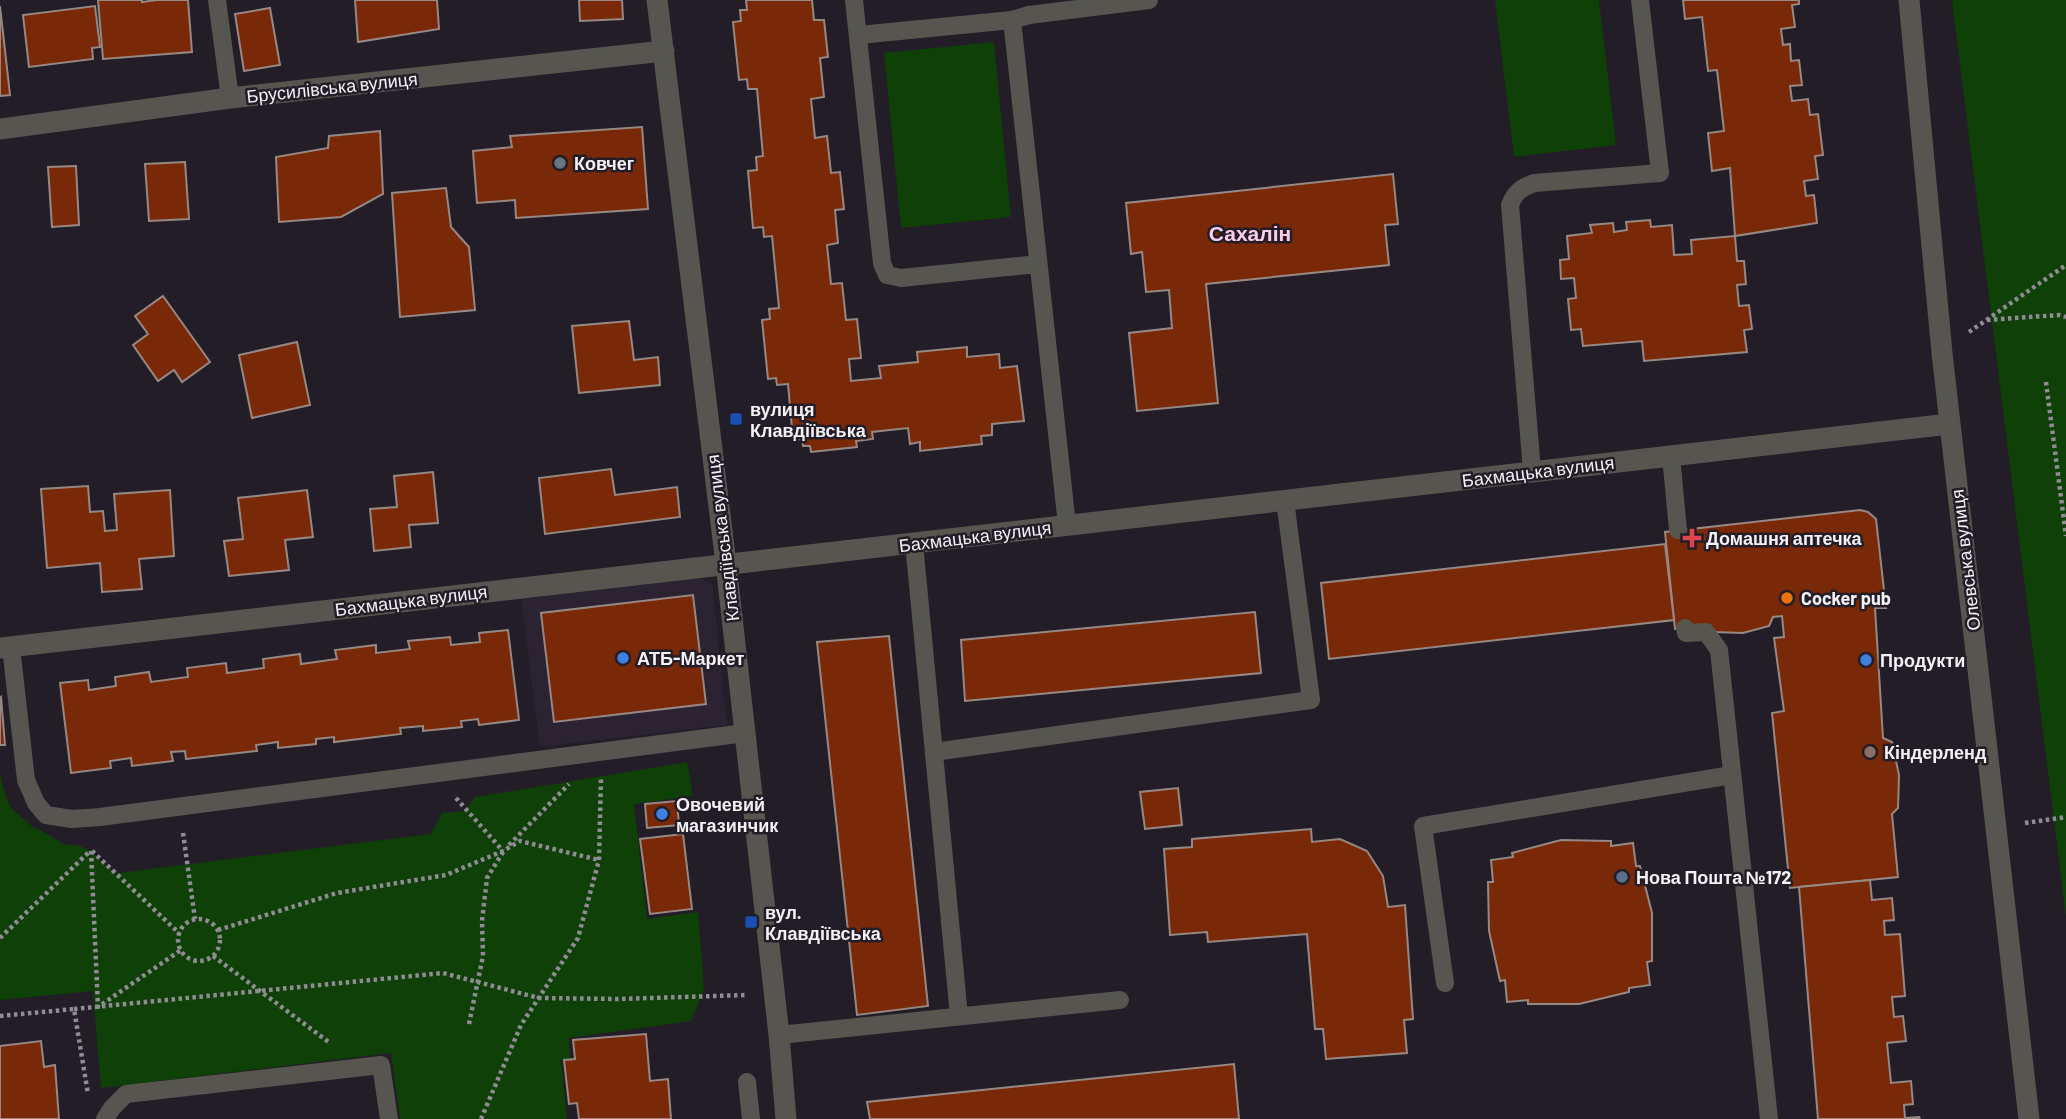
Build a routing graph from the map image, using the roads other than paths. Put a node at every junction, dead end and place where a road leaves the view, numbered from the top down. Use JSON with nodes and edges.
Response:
{"nodes":[{"id":1,"x":217,"y":0,"type":"edge"},
{"id":2,"x":657,"y":0,"type":"edge"},
{"id":3,"x":854,"y":0,"type":"edge"},
{"id":4,"x":1149,"y":0,"type":"edge"},
{"id":5,"x":1640,"y":0,"type":"edge"},
{"id":6,"x":1909,"y":0,"type":"edge"},
{"id":7,"x":1023,"y":11,"type":"edge"},
{"id":8,"x":859,"y":35,"type":"junction"},
{"id":9,"x":664,"y":51,"type":"junction"},
{"id":10,"x":230,"y":98,"type":"junction"},
{"id":11,"x":0,"y":129,"type":"edge"},
{"id":12,"x":1038,"y":264,"type":"junction"},
{"id":13,"x":1950,"y":424,"type":"junction"},
{"id":14,"x":1671,"y":456,"type":"junction"},
{"id":15,"x":1532,"y":471,"type":"junction"},
{"id":16,"x":1285,"y":500,"type":"junction"},
{"id":17,"x":1067,"y":525,"type":"junction"},
{"id":18,"x":1678,"y":530,"type":"dead end"},
{"id":19,"x":914,"y":543,"type":"junction"},
{"id":20,"x":726,"y":564,"type":"junction"},
{"id":21,"x":1685,"y":628,"type":"dead end"},
{"id":22,"x":5,"y":647,"type":"edge"},
{"id":23,"x":745,"y":733,"type":"junction"},
{"id":24,"x":934,"y":752,"type":"junction"},
{"id":25,"x":1732,"y":775,"type":"junction"},
{"id":26,"x":1445,"y":983,"type":"dead end"},
{"id":27,"x":1120,"y":1000,"type":"dead end"},
{"id":28,"x":959,"y":1016,"type":"junction"},
{"id":29,"x":779,"y":1035,"type":"junction"},
{"id":30,"x":747,"y":1082,"type":"dead end"},
{"id":31,"x":105,"y":1119,"type":"edge"},
{"id":32,"x":389,"y":1119,"type":"edge"},
{"id":33,"x":751,"y":1119,"type":"edge"},
{"id":34,"x":786,"y":1119,"type":"edge"},
{"id":35,"x":1769,"y":1119,"type":"edge"},
{"id":36,"x":2029,"y":1119,"type":"edge"}],
"edges":[{"from":1,"to":10,"type":"lane"},
{"from":2,"to":9,"type":"street","name":"Клавдіївська вулиця"},
{"from":3,"to":8,"type":"lane"},
{"from":4,"to":7,"type":"lane"},
{"from":5,"to":15,"type":"lane"},
{"from":6,"to":13,"type":"street","name":"Олевська вулиця"},
{"from":7,"to":8,"type":"lane"},
{"from":7,"to":12,"type":"lane"},
{"from":8,"to":12,"type":"lane"},
{"from":9,"to":10,"type":"street","name":"Брусилівська вулиця"},
{"from":9,"to":20,"type":"street","name":"Клавдіївська вулиця"},
{"from":10,"to":11,"type":"street","name":"Брусилівська вулиця"},
{"from":12,"to":17,"type":"lane"},
{"from":13,"to":14,"type":"street","name":"Бахмацька вулиця"},
{"from":13,"to":36,"type":"street","name":"Олевська вулиця"},
{"from":14,"to":15,"type":"street","name":"Бахмацька вулиця"},
{"from":14,"to":18,"type":"lane"},
{"from":15,"to":16,"type":"street","name":"Бахмацька вулиця"},
{"from":16,"to":17,"type":"street","name":"Бахмацька вулиця"},
{"from":16,"to":24,"type":"lane"},
{"from":17,"to":19,"type":"street","name":"Бахмацька вулиця"},
{"from":19,"to":20,"type":"street","name":"Бахмацька вулиця"},
{"from":19,"to":24,"type":"lane"},
{"from":20,"to":22,"type":"street","name":"Бахмацька вулиця"},
{"from":20,"to":23,"type":"street","name":"Клавдіївська вулиця"},
{"from":21,"to":25,"type":"lane"},
{"from":22,"to":23,"type":"lane"},
{"from":23,"to":29,"type":"street","name":"Клавдіївська вулиця"},
{"from":24,"to":28,"type":"lane"},
{"from":25,"to":26,"type":"lane"},
{"from":25,"to":35,"type":"lane"},
{"from":27,"to":28,"type":"lane"},
{"from":28,"to":29,"type":"lane"},
{"from":29,"to":34,"type":"street","name":"Клавдіївська вулиця"},
{"from":30,"to":33,"type":"lane"},
{"from":31,"to":32,"type":"lane"}]}
